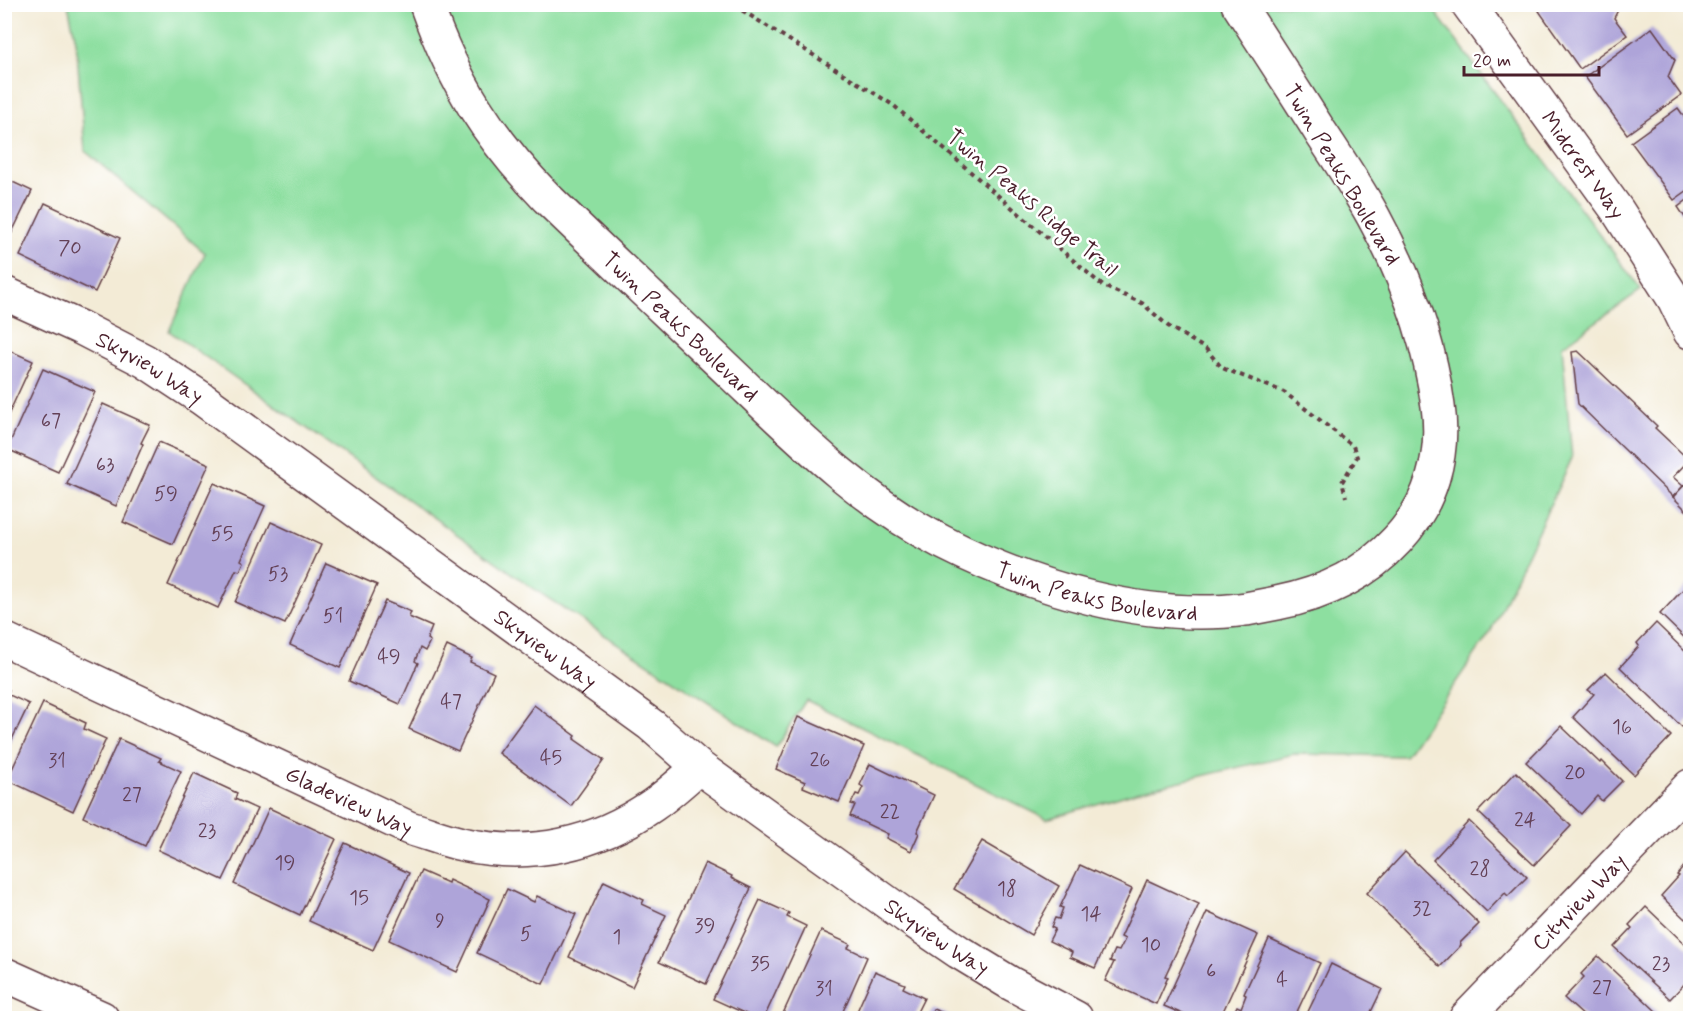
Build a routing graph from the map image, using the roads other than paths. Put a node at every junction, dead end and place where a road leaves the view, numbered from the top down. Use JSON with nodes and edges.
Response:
{"nodes":[{"id":1,"x":426,"y":4,"type":"edge"},
{"id":2,"x":1238,"y":4,"type":"edge"},
{"id":3,"x":1468,"y":4,"type":"edge"},
{"id":4,"x":4,"y":294,"type":"edge"},
{"id":5,"x":1690,"y":332,"type":"edge"},
{"id":6,"x":4,"y":639,"type":"edge"},
{"id":7,"x":699,"y":767,"type":"junction"},
{"id":8,"x":1690,"y":786,"type":"edge"},
{"id":9,"x":4,"y":974,"type":"edge"},
{"id":10,"x":102,"y":1018,"type":"edge"},
{"id":11,"x":1076,"y":1018,"type":"edge"},
{"id":12,"x":1466,"y":1018,"type":"edge"}],
"edges":[{"from":1,"to":2,"type":"street","name":"Twin Peaks Boulevard"},
{"from":3,"to":5,"type":"street","name":"Midcrest Way"},
{"from":4,"to":7,"type":"street","name":"Skyview Way"},
{"from":6,"to":7,"type":"street","name":"Gladeview Way"},
{"from":7,"to":11,"type":"street","name":"Skyview Way"},
{"from":8,"to":12,"type":"street","name":"Cityview Way"},
{"from":9,"to":10,"type":"street"}]}
